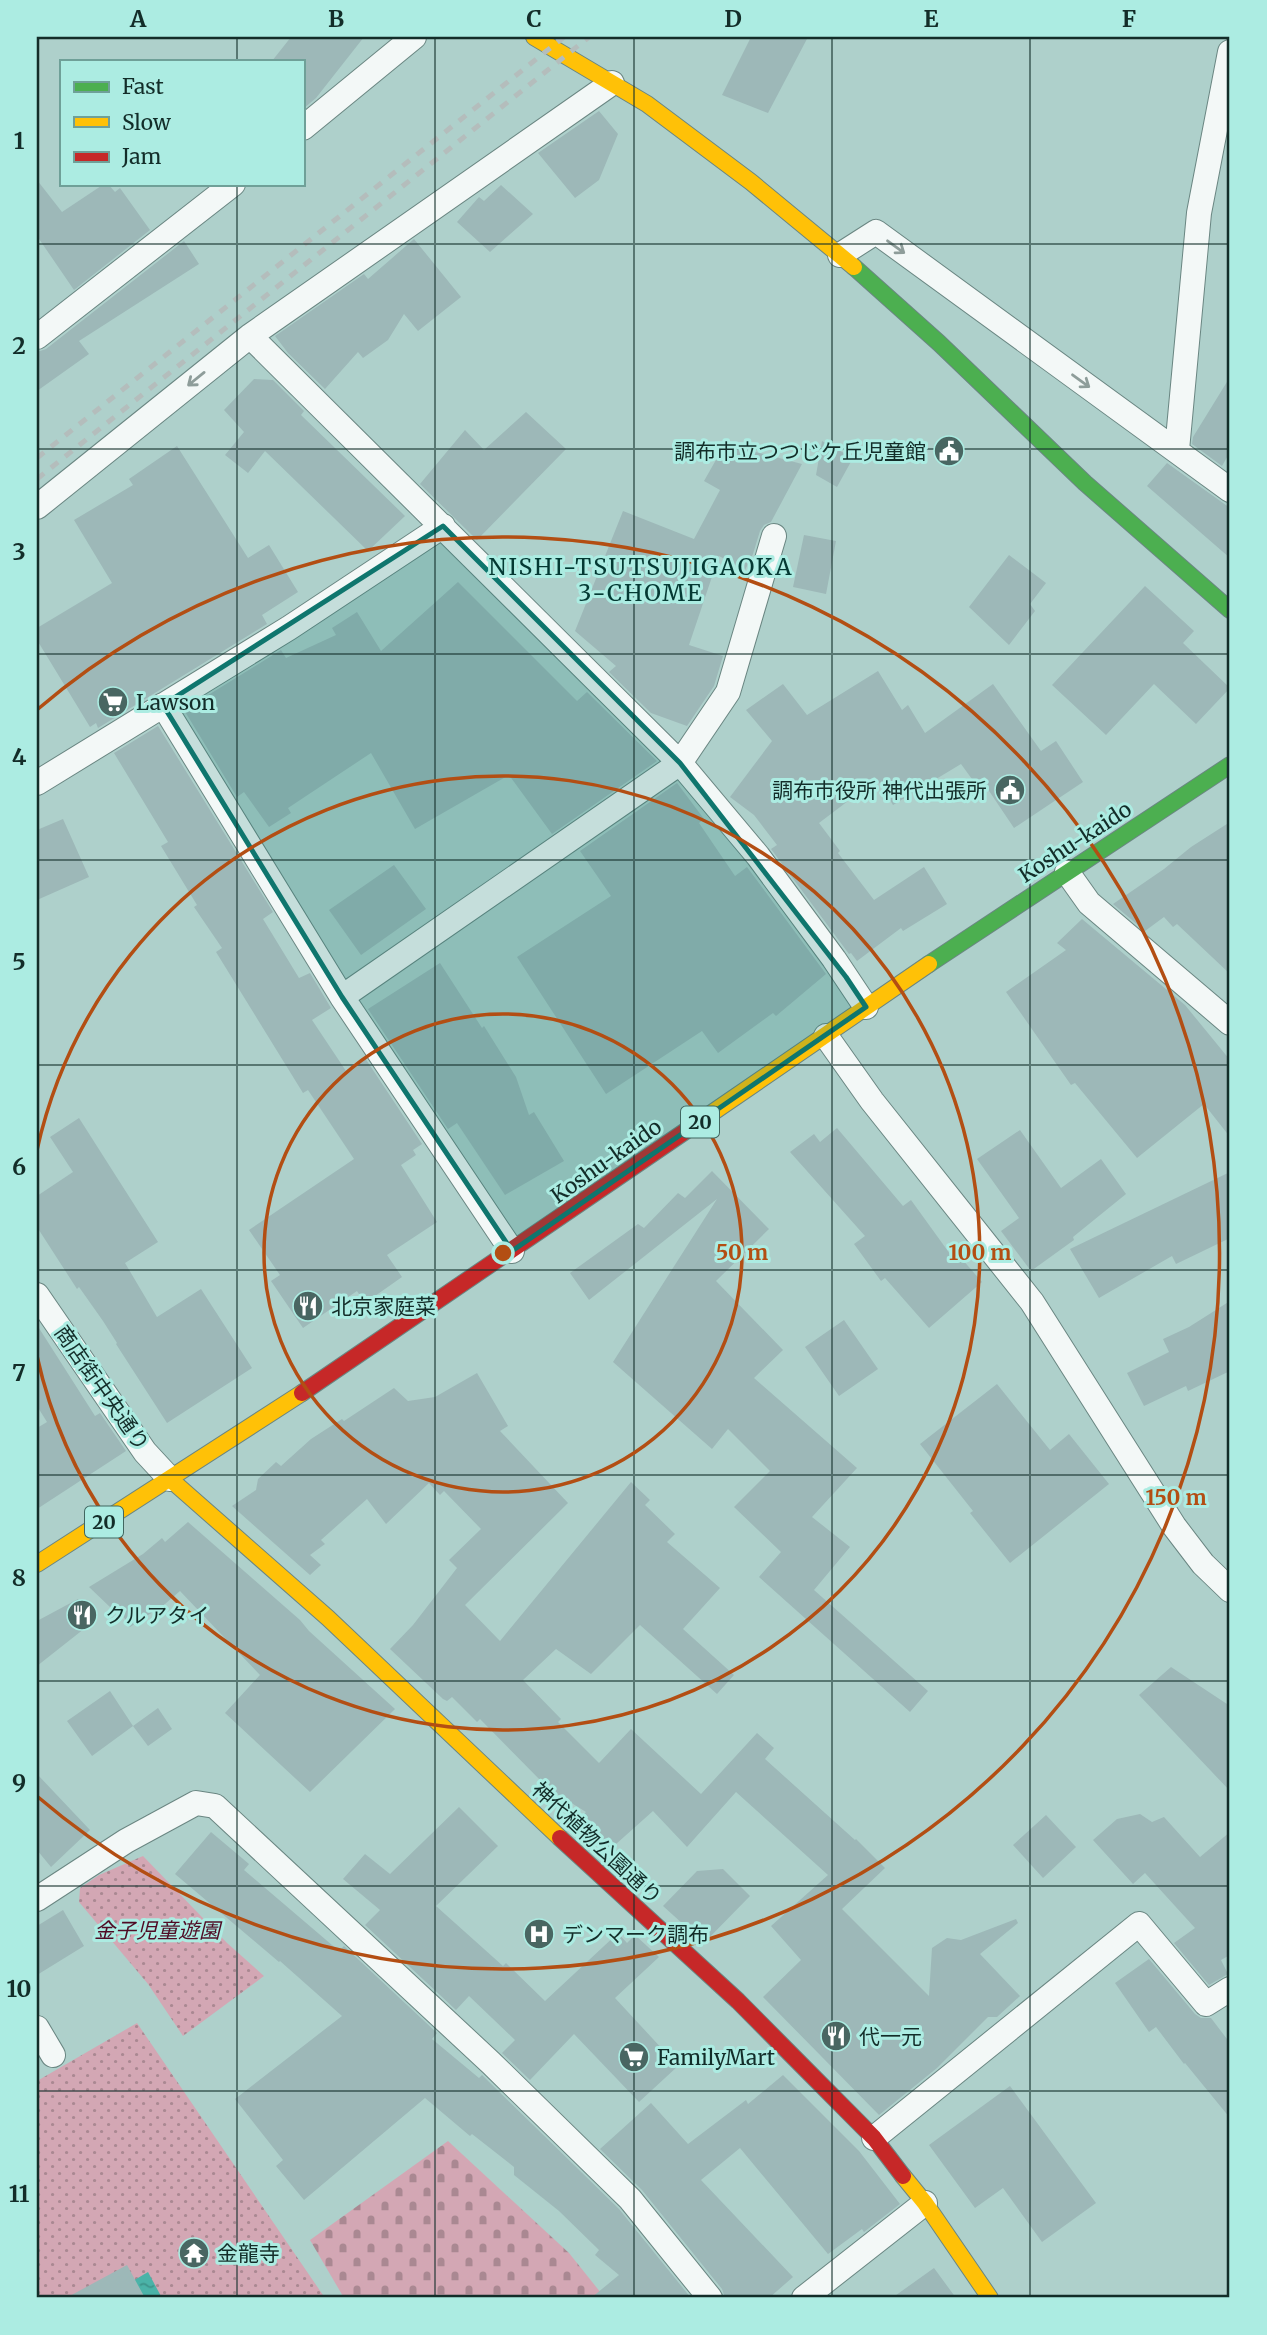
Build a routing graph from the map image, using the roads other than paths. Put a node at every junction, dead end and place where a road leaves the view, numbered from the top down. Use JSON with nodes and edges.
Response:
{"nodes":[{"id":1,"x":414,"y":37,"type":"edge"},
{"id":2,"x":534,"y":37,"type":"edge"},
{"id":3,"x":1230,"y":52,"type":"edge"},
{"id":4,"x":612,"y":83,"type":"junction"},
{"id":5,"x":304,"y":127,"type":"edge"},
{"id":6,"x":230,"y":186,"type":"edge"},
{"id":7,"x":840,"y":255,"type":"junction"},
{"id":8,"x":250,"y":336,"type":"junction"},
{"id":9,"x":37,"y":337,"type":"edge"},
{"id":10,"x":1177,"y":450,"type":"junction"},
{"id":11,"x":1230,"y":489,"type":"edge"},
{"id":12,"x":37,"y":507,"type":"edge"},
{"id":13,"x":443,"y":526,"type":"junction"},
{"id":14,"x":774,"y":536,"type":"dead end"},
{"id":15,"x":1230,"y":610,"type":"edge"},
{"id":16,"x":163,"y":705,"type":"junction"},
{"id":17,"x":680,"y":763,"type":"junction"},
{"id":18,"x":1230,"y":765,"type":"edge"},
{"id":19,"x":37,"y":783,"type":"edge"},
{"id":20,"x":1068,"y":872,"type":"junction"},
{"id":21,"x":342,"y":997,"type":"junction"},
{"id":22,"x":866,"y":1007,"type":"junction"},
{"id":23,"x":1230,"y":1023,"type":"edge"},
{"id":24,"x":825,"y":1036,"type":"junction"},
{"id":25,"x":512,"y":1251,"type":"junction"},
{"id":26,"x":37,"y":1295,"type":"edge"},
{"id":27,"x":170,"y":1479,"type":"junction"},
{"id":28,"x":37,"y":1564,"type":"edge"},
{"id":29,"x":1230,"y":1590,"type":"edge"},
{"id":30,"x":37,"y":1899,"type":"edge"},
{"id":31,"x":1230,"y":1989,"type":"edge"},
{"id":32,"x":37,"y":2028,"type":"edge"},
{"id":33,"x":53,"y":2055,"type":"dead end"},
{"id":34,"x":874,"y":2138,"type":"junction"},
{"id":35,"x":926,"y":2203,"type":"junction"},
{"id":36,"x":710,"y":2298,"type":"edge"},
{"id":37,"x":804,"y":2298,"type":"edge"},
{"id":38,"x":990,"y":2298,"type":"edge"}],
"edges":[{"from":1,"to":5,"type":"street"},
{"from":2,"to":4,"type":"main road"},
{"from":3,"to":10,"type":"street"},
{"from":4,"to":7,"type":"main road"},
{"from":4,"to":8,"type":"street"},
{"from":6,"to":9,"type":"street"},
{"from":7,"to":10,"type":"street","one_way":true},
{"from":7,"to":15,"type":"main road"},
{"from":8,"to":12,"type":"street","one_way":true},
{"from":8,"to":13,"type":"street"},
{"from":10,"to":11,"type":"street"},
{"from":13,"to":16,"type":"street"},
{"from":13,"to":17,"type":"street"},
{"from":14,"to":17,"type":"street"},
{"from":16,"to":19,"type":"street"},
{"from":16,"to":21,"type":"street"},
{"from":17,"to":21,"type":"street"},
{"from":17,"to":22,"type":"street"},
{"from":18,"to":20,"type":"main road","name":"Koshu-kaido","number":"20"},
{"from":20,"to":22,"type":"main road","name":"Koshu-kaido","number":"20"},
{"from":20,"to":23,"type":"street"},
{"from":21,"to":25,"type":"street"},
{"from":22,"to":24,"type":"main road","name":"Koshu-kaido","number":"20"},
{"from":24,"to":25,"type":"main road","name":"Koshu-kaido","number":"20"},
{"from":24,"to":29,"type":"street"},
{"from":25,"to":27,"type":"main road","name":"Koshu-kaido","number":"20"},
{"from":26,"to":27,"type":"street","name":"商店街中央通り"},
{"from":27,"to":28,"type":"main road","name":"Koshu-kaido","number":"20"},
{"from":27,"to":34,"type":"main road","name":"神代植物公園通り"},
{"from":30,"to":36,"type":"street"},
{"from":31,"to":34,"type":"street"},
{"from":32,"to":33,"type":"street"},
{"from":34,"to":35,"type":"main road","name":"神代植物公園通り"},
{"from":35,"to":37,"type":"street"},
{"from":35,"to":38,"type":"main road","name":"神代植物公園通り"}]}
